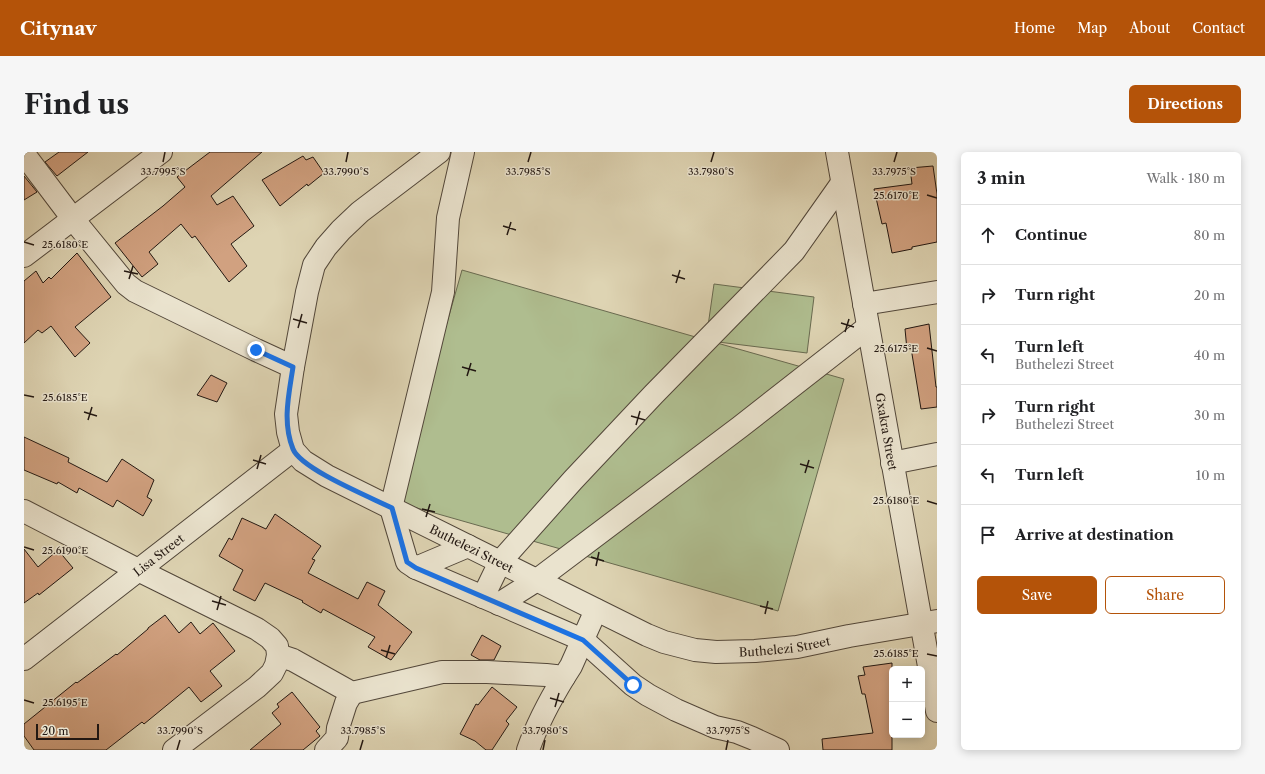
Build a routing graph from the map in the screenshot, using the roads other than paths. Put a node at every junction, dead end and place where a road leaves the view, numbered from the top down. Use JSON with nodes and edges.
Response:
{"nodes":[{"id":1,"x":161,"y":152,"type":"edge"},
{"id":2,"x":439,"y":152,"type":"edge"},
{"id":3,"x":463,"y":152,"type":"edge"},
{"id":4,"x":837,"y":152,"type":"edge"},
{"id":5,"x":24,"y":154,"type":"edge"},
{"id":6,"x":842,"y":183,"type":"junction"},
{"id":7,"x":73,"y":219,"type":"junction"},
{"id":8,"x":24,"y":256,"type":"edge"},
{"id":9,"x":937,"y":292,"type":"edge"},
{"id":10,"x":864,"y":304,"type":"junction"},
{"id":11,"x":868,"y":327,"type":"junction"},
{"id":12,"x":293,"y":367,"type":"junction"},
{"id":13,"x":293,"y":450,"type":"junction"},
{"id":14,"x":937,"y":454,"type":"edge"},
{"id":15,"x":892,"y":463,"type":"junction"},
{"id":16,"x":392,"y":508,"type":"junction"},
{"id":17,"x":24,"y":511,"type":"edge"},
{"id":18,"x":468,"y":546,"type":"junction"},
{"id":19,"x":500,"y":562,"type":"junction"},
{"id":20,"x":416,"y":568,"type":"junction"},
{"id":21,"x":138,"y":570,"type":"junction"},
{"id":22,"x":536,"y":580,"type":"junction"},
{"id":23,"x":491,"y":601,"type":"junction"},
{"id":24,"x":596,"y":610,"type":"junction"},
{"id":25,"x":929,"y":622,"type":"edge"},
{"id":26,"x":583,"y":640,"type":"junction"},
{"id":27,"x":278,"y":655,"type":"junction"},
{"id":28,"x":24,"y":659,"type":"edge"},
{"id":29,"x":564,"y":677,"type":"junction"},
{"id":30,"x":352,"y":693,"type":"junction"},
{"id":31,"x":937,"y":711,"type":"edge"},
{"id":32,"x":174,"y":750,"type":"edge"},
{"id":33,"x":326,"y":750,"type":"edge"},
{"id":34,"x":528,"y":750,"type":"edge"},
{"id":35,"x":778,"y":750,"type":"edge"}],
"edges":[{"from":1,"to":7,"type":"street"},
{"from":2,"to":12,"type":"street"},
{"from":3,"to":16,"type":"street"},
{"from":4,"to":6,"type":"street","name":"Gxakra Street"},
{"from":5,"to":7,"type":"street"},
{"from":6,"to":10,"type":"street","name":"Gxakra Street"},
{"from":6,"to":19,"type":"street"},
{"from":7,"to":8,"type":"street"},
{"from":7,"to":12,"type":"street"},
{"from":9,"to":10,"type":"street"},
{"from":10,"to":11,"type":"street","name":"Gxakra Street"},
{"from":11,"to":15,"type":"street","name":"Gxakra Street"},
{"from":11,"to":22,"type":"street"},
{"from":12,"to":13,"type":"street"},
{"from":13,"to":16,"type":"street","name":"Buthelezi Street"},
{"from":13,"to":21,"type":"street","name":"Lisa Street"},
{"from":14,"to":15,"type":"street"},
{"from":15,"to":25,"type":"street","name":"Gxakra Street"},
{"from":16,"to":18,"type":"street","name":"Buthelezi Street"},
{"from":16,"to":20,"type":"street"},
{"from":17,"to":21,"type":"street"},
{"from":18,"to":19,"type":"street","name":"Buthelezi Street"},
{"from":18,"to":20,"type":"street"},
{"from":19,"to":22,"type":"street","name":"Buthelezi Street"},
{"from":19,"to":23,"type":"street"},
{"from":20,"to":23,"type":"street"},
{"from":21,"to":27,"type":"street"},
{"from":21,"to":28,"type":"street","name":"Lisa Street"},
{"from":22,"to":23,"type":"street"},
{"from":22,"to":24,"type":"street","name":"Buthelezi Street"},
{"from":23,"to":26,"type":"street"},
{"from":24,"to":25,"type":"street","name":"Buthelezi Street"},
{"from":24,"to":26,"type":"street"},
{"from":25,"to":31,"type":"street","name":"Gxakra Street"},
{"from":26,"to":29,"type":"street"},
{"from":26,"to":35,"type":"street"},
{"from":27,"to":30,"type":"street"},
{"from":27,"to":32,"type":"street"},
{"from":29,"to":30,"type":"street"},
{"from":29,"to":34,"type":"street"},
{"from":30,"to":33,"type":"street"}]}
